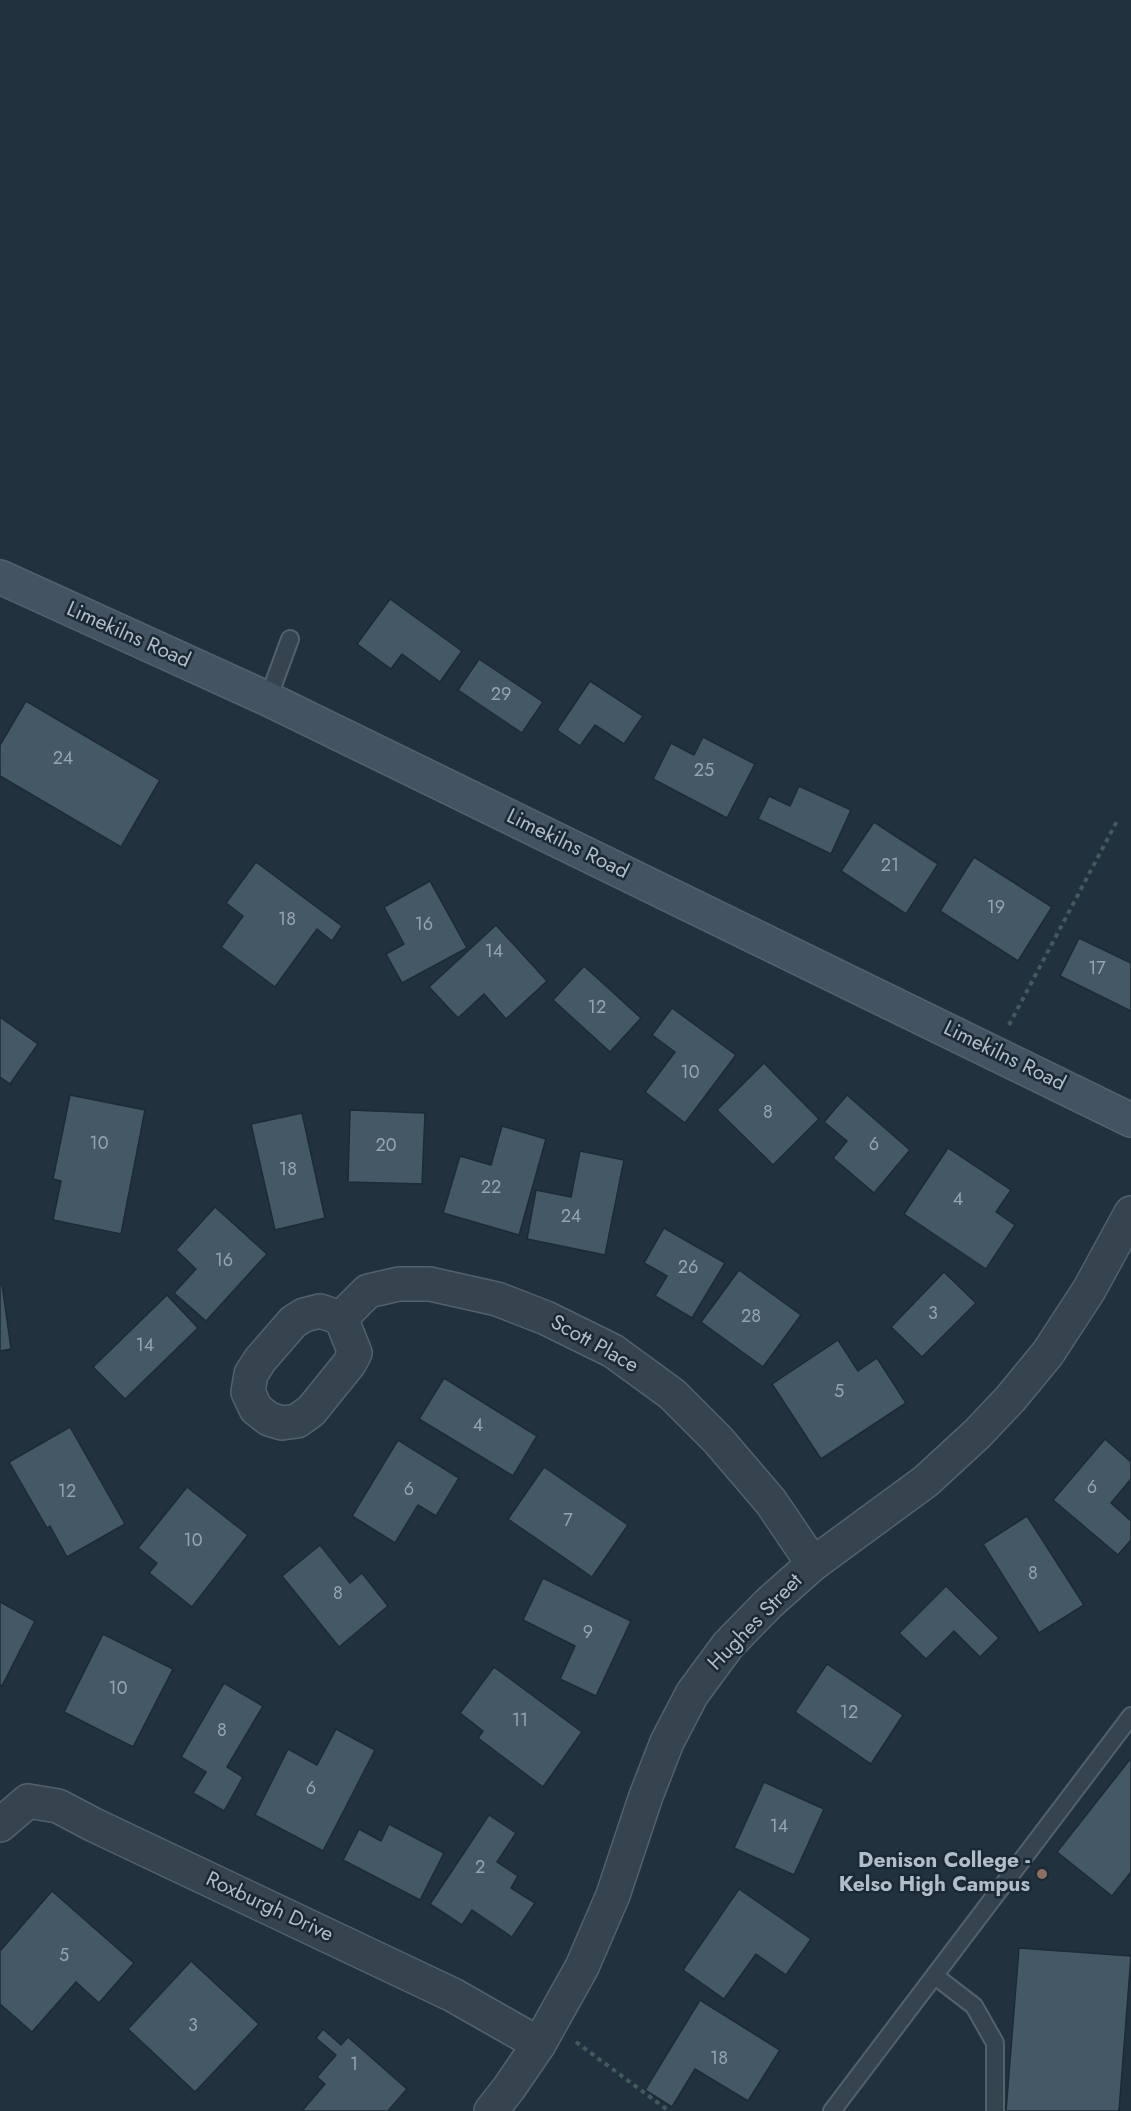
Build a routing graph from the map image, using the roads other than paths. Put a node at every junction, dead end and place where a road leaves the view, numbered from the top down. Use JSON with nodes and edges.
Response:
{"nodes":[{"id":1,"x":0,"y":577,"type":"edge"},
{"id":2,"x":290,"y":639,"type":"dead end"},
{"id":3,"x":268,"y":699,"type":"junction"},
{"id":4,"x":1131,"y":1120,"type":"edge"},
{"id":5,"x":1131,"y":1213,"type":"edge"},
{"id":6,"x":341,"y":1318,"type":"dead end"},
{"id":7,"x":813,"y":1564,"type":"junction"},
{"id":8,"x":1131,"y":1716,"type":"edge"},
{"id":9,"x":0,"y":1825,"type":"edge"},
{"id":10,"x":935,"y":1976,"type":"junction"},
{"id":11,"x":545,"y":2034,"type":"junction"},
{"id":12,"x":843,"y":2097,"type":"junction"},
{"id":13,"x":491,"y":2111,"type":"edge"},
{"id":14,"x":832,"y":2111,"type":"edge"},
{"id":15,"x":854,"y":2111,"type":"edge"},
{"id":16,"x":995,"y":2111,"type":"edge"}],
"edges":[{"from":1,"to":3,"type":"main road","name":"Limekilns Road"},
{"from":2,"to":3,"type":"lane"},
{"from":3,"to":4,"type":"main road","name":"Limekilns Road"},
{"from":5,"to":7,"type":"street","name":"Hughes Street"},
{"from":6,"to":7,"type":"street","name":"Scott Place"},
{"from":7,"to":11,"type":"street","name":"Hughes Street"},
{"from":8,"to":10,"type":"lane"},
{"from":9,"to":11,"type":"street","name":"Roxburgh Drive"},
{"from":10,"to":12,"type":"lane"},
{"from":10,"to":16,"type":"lane"},
{"from":11,"to":13,"type":"street","name":"Hughes Street"},
{"from":12,"to":14,"type":"lane"},
{"from":12,"to":15,"type":"lane"}]}
